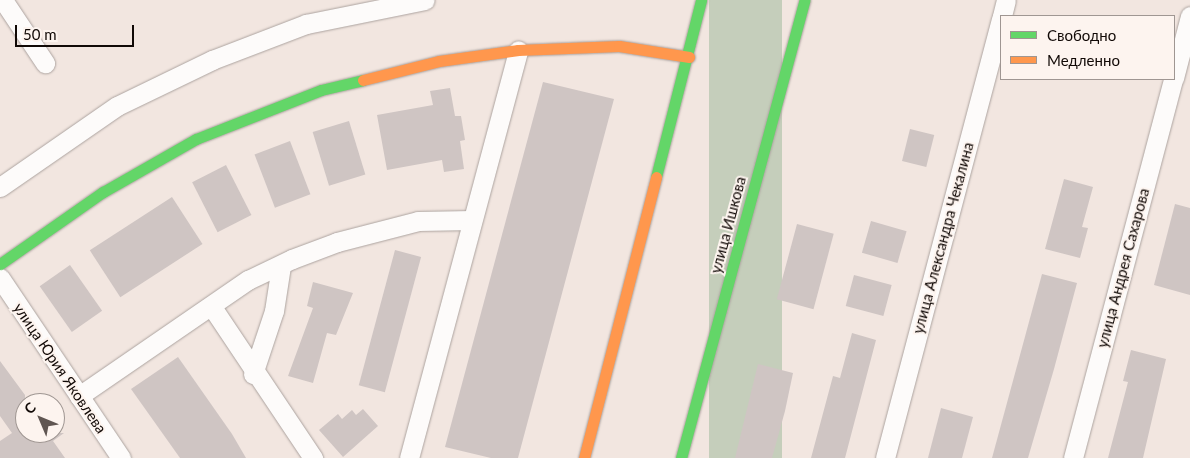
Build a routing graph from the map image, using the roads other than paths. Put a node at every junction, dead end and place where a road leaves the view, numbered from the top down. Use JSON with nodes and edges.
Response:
{"nodes":[{"id":1,"x":3,"y":0,"type":"edge"},
{"id":2,"x":425,"y":0,"type":"edge"},
{"id":3,"x":701,"y":0,"type":"edge"},
{"id":4,"x":805,"y":0,"type":"edge"},
{"id":5,"x":1006,"y":0,"type":"edge"},
{"id":6,"x":1002,"y":15,"type":"edge"},
{"id":7,"x":1190,"y":16,"type":"edge"},
{"id":8,"x":1000,"y":25,"type":"edge"},
{"id":9,"x":518,"y":50,"type":"junction"},
{"id":10,"x":689,"y":57,"type":"junction"},
{"id":11,"x":45,"y":63,"type":"dead end"},
{"id":12,"x":1175,"y":74,"type":"edge"},
{"id":13,"x":1173,"y":80,"type":"edge"},
{"id":14,"x":0,"y":187,"type":"edge"},
{"id":15,"x":472,"y":220,"type":"junction"},
{"id":16,"x":0,"y":264,"type":"edge"},
{"id":17,"x":281,"y":266,"type":"junction"},
{"id":18,"x":0,"y":278,"type":"edge"},
{"id":19,"x":212,"y":308,"type":"junction"},
{"id":20,"x":253,"y":374,"type":"junction"},
{"id":21,"x":79,"y":396,"type":"junction"},
{"id":22,"x":121,"y":458,"type":"edge"},
{"id":23,"x":313,"y":458,"type":"edge"},
{"id":24,"x":409,"y":458,"type":"edge"},
{"id":25,"x":584,"y":458,"type":"edge"},
{"id":26,"x":680,"y":458,"type":"edge"},
{"id":27,"x":885,"y":458,"type":"edge"},
{"id":28,"x":1074,"y":458,"type":"edge"}],
"edges":[{"from":1,"to":11,"type":"street"},
{"from":2,"to":14,"type":"street"},
{"from":3,"to":10,"type":"street"},
{"from":4,"to":26,"type":"street","name":"улица Ишкова"},
{"from":5,"to":6,"type":"street","name":"улица Александра Чекалина"},
{"from":7,"to":12,"type":"street","name":"улица Андрея Сахарова"},
{"from":8,"to":27,"type":"street","name":"улица Александра Чекалина"},
{"from":9,"to":10,"type":"street"},
{"from":9,"to":15,"type":"street"},
{"from":9,"to":16,"type":"street"},
{"from":10,"to":25,"type":"street"},
{"from":13,"to":28,"type":"street","name":"улица Андрея Сахарова"},
{"from":15,"to":17,"type":"street"},
{"from":15,"to":24,"type":"street"},
{"from":17,"to":19,"type":"street"},
{"from":17,"to":20,"type":"street"},
{"from":18,"to":21,"type":"street","name":"улица Юрия Яковлева"},
{"from":19,"to":20,"type":"street"},
{"from":19,"to":21,"type":"street"},
{"from":20,"to":23,"type":"street"},
{"from":21,"to":22,"type":"street","name":"улица Юрия Яковлева"}]}
